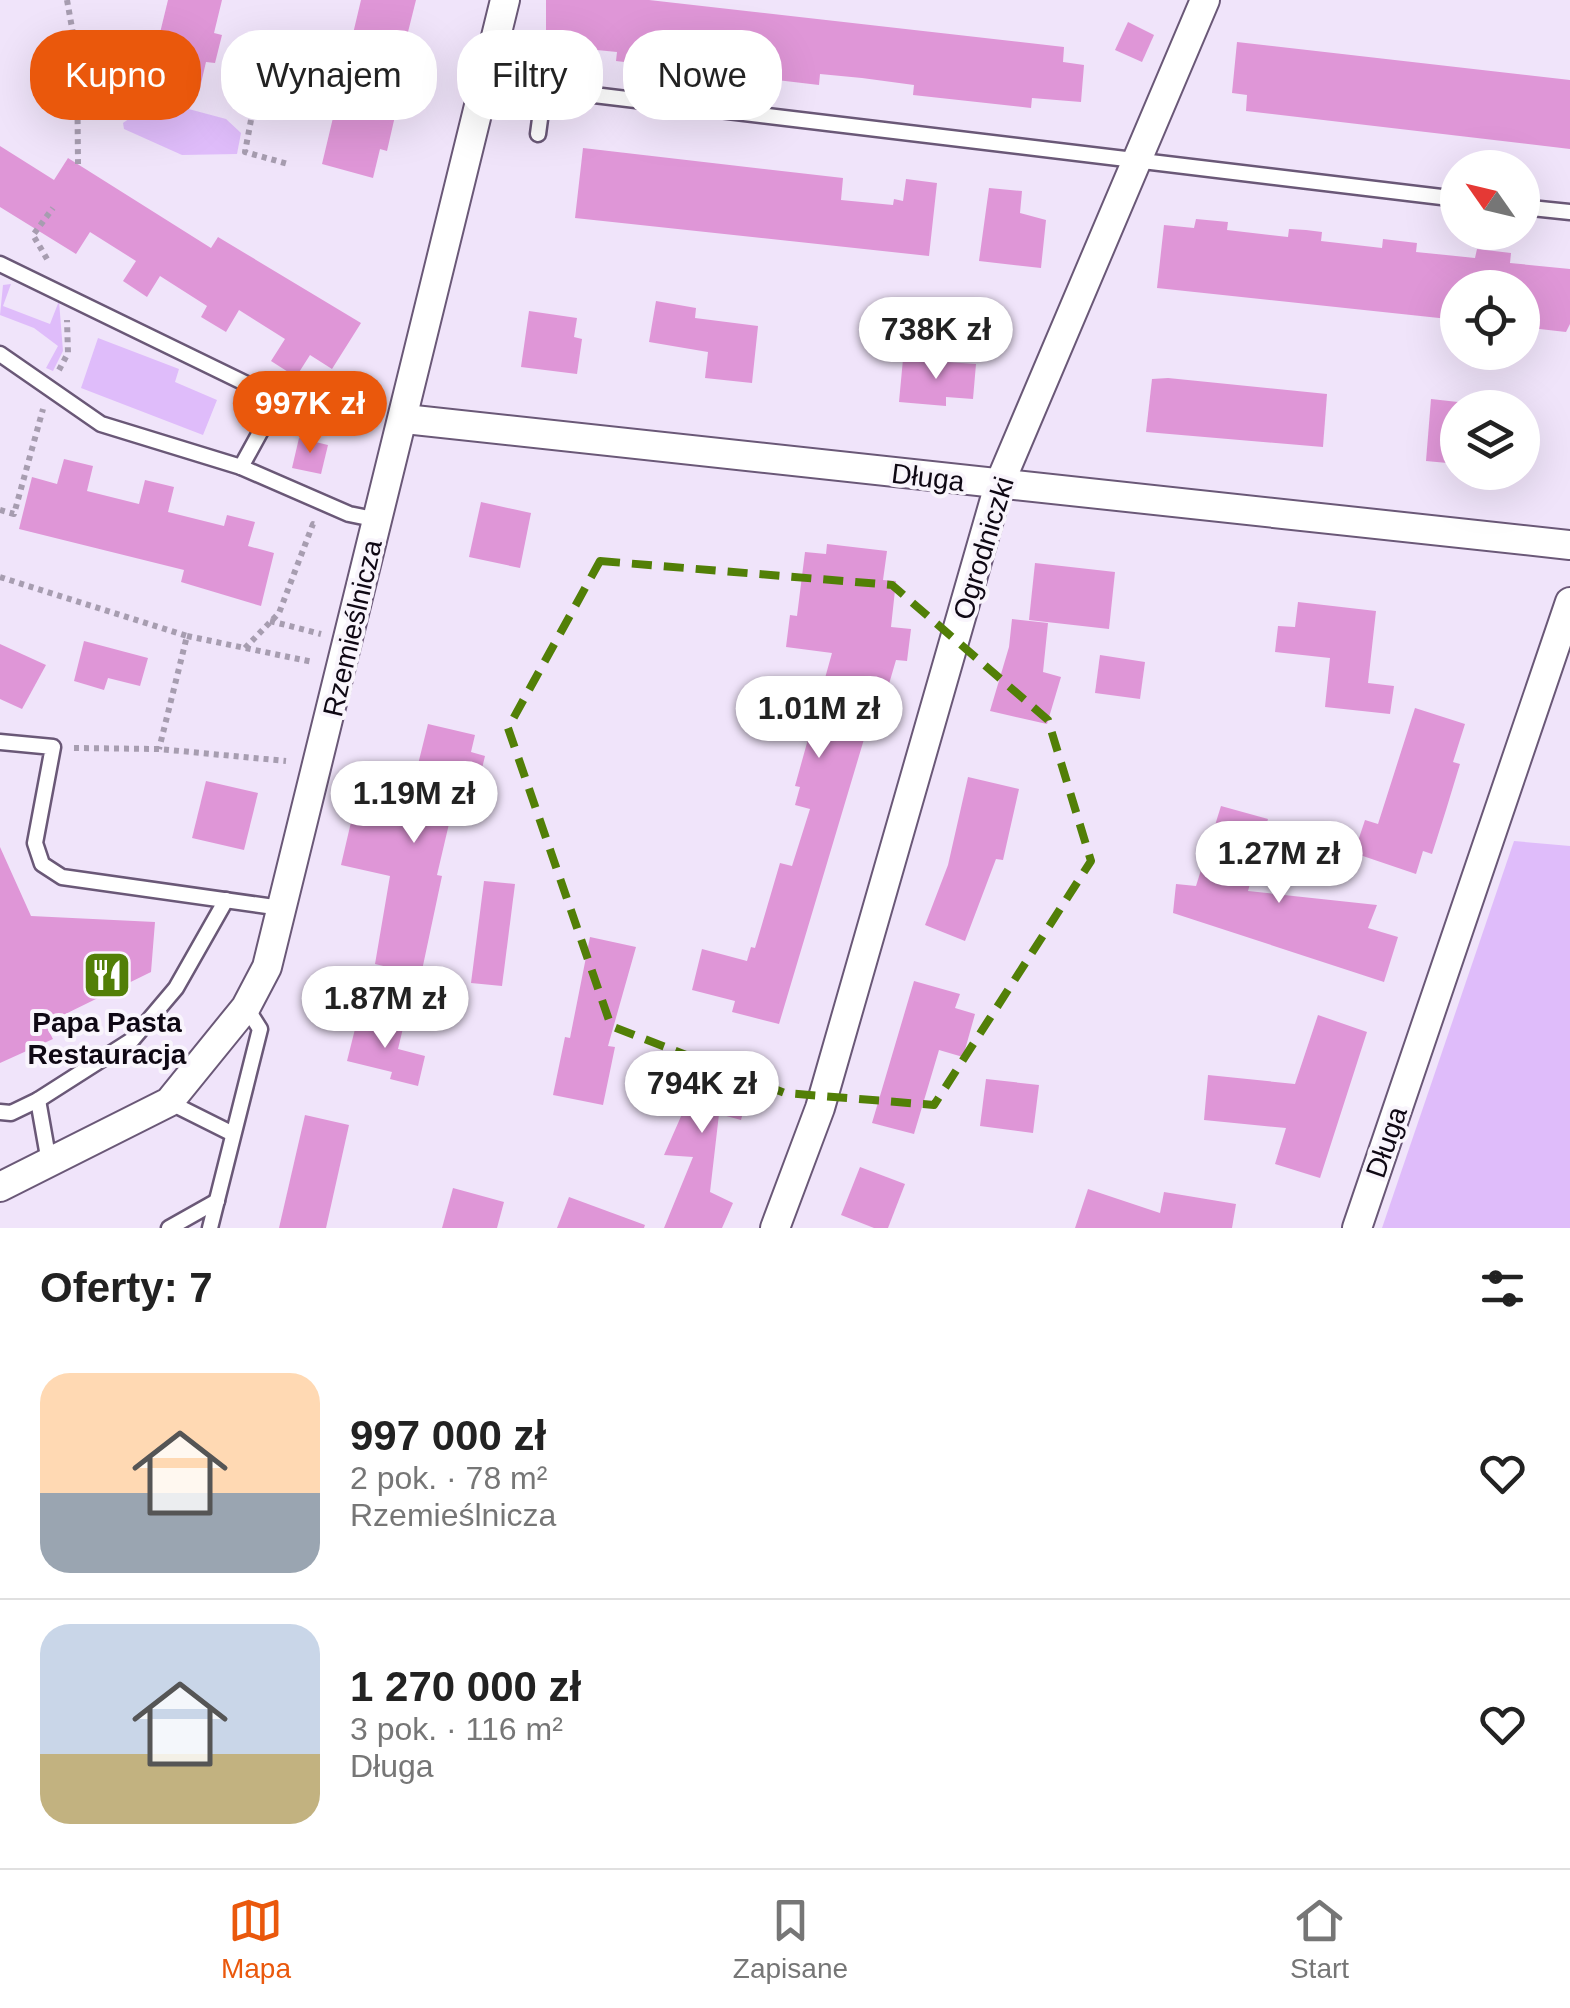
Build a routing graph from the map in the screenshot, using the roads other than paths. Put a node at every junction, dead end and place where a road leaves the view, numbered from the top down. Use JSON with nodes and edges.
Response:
{"nodes":[{"id":1,"x":506,"y":0,"type":"edge"},
{"id":2,"x":1205,"y":0,"type":"edge"},
{"id":3,"x":538,"y":134,"type":"dead end"},
{"id":4,"x":1136,"y":160,"type":"junction"},
{"id":5,"x":1440,"y":197,"type":"edge"},
{"id":6,"x":1540,"y":209,"type":"edge"},
{"id":7,"x":1570,"y":212,"type":"edge"},
{"id":8,"x":0,"y":264,"type":"edge"},
{"id":9,"x":0,"y":354,"type":"edge"},
{"id":10,"x":392,"y":419,"type":"junction"},
{"id":11,"x":241,"y":467,"type":"junction"},
{"id":12,"x":998,"y":485,"type":"junction"},
{"id":13,"x":378,"y":520,"type":"junction"},
{"id":14,"x":1570,"y":545,"type":"edge"},
{"id":15,"x":1570,"y":602,"type":"edge"},
{"id":16,"x":0,"y":742,"type":"edge"},
{"id":17,"x":226,"y":900,"type":"junction"},
{"id":18,"x":281,"y":908,"type":"junction"},
{"id":19,"x":246,"y":1007,"type":"junction"},
{"id":20,"x":38,"y":1100,"type":"junction"},
{"id":21,"x":169,"y":1102,"type":"junction"},
{"id":22,"x":0,"y":1112,"type":"edge"},
{"id":23,"x":231,"y":1134,"type":"junction"},
{"id":24,"x":49,"y":1162,"type":"junction"},
{"id":25,"x":0,"y":1187,"type":"edge"},
{"id":26,"x":217,"y":1201,"type":"junction"},
{"id":27,"x":169,"y":1228,"type":"edge"},
{"id":28,"x":210,"y":1228,"type":"edge"},
{"id":29,"x":775,"y":1228,"type":"edge"},
{"id":30,"x":1357,"y":1228,"type":"edge"}],
"edges":[{"from":1,"to":10,"type":"street","name":"Rzemieślnicza"},
{"from":2,"to":4,"type":"street","name":"Ogrodniczki"},
{"from":3,"to":4,"type":"lane"},
{"from":4,"to":5,"type":"lane"},
{"from":4,"to":12,"type":"street","name":"Ogrodniczki"},
{"from":6,"to":7,"type":"lane"},
{"from":8,"to":11,"type":"lane"},
{"from":9,"to":11,"type":"lane"},
{"from":10,"to":12,"type":"street","name":"Długa"},
{"from":10,"to":13,"type":"street","name":"Rzemieślnicza"},
{"from":11,"to":13,"type":"lane"},
{"from":12,"to":14,"type":"street","name":"Długa"},
{"from":12,"to":29,"type":"street","name":"Ogrodniczki"},
{"from":13,"to":18,"type":"street","name":"Rzemieślnicza"},
{"from":15,"to":30,"type":"street","name":"Długa"},
{"from":16,"to":17,"type":"lane"},
{"from":17,"to":18,"type":"lane"},
{"from":17,"to":20,"type":"lane"},
{"from":18,"to":19,"type":"street","name":"Rzemieślnicza"},
{"from":19,"to":21,"type":"street","name":"Rzemieślnicza"},
{"from":19,"to":23,"type":"lane"},
{"from":20,"to":22,"type":"lane"},
{"from":20,"to":24,"type":"lane"},
{"from":21,"to":23,"type":"lane"},
{"from":21,"to":24,"type":"street","name":"Rzemieślnicza"},
{"from":23,"to":26,"type":"lane"},
{"from":24,"to":25,"type":"street","name":"Rzemieślnicza"},
{"from":26,"to":27,"type":"lane"},
{"from":26,"to":28,"type":"lane"}]}
